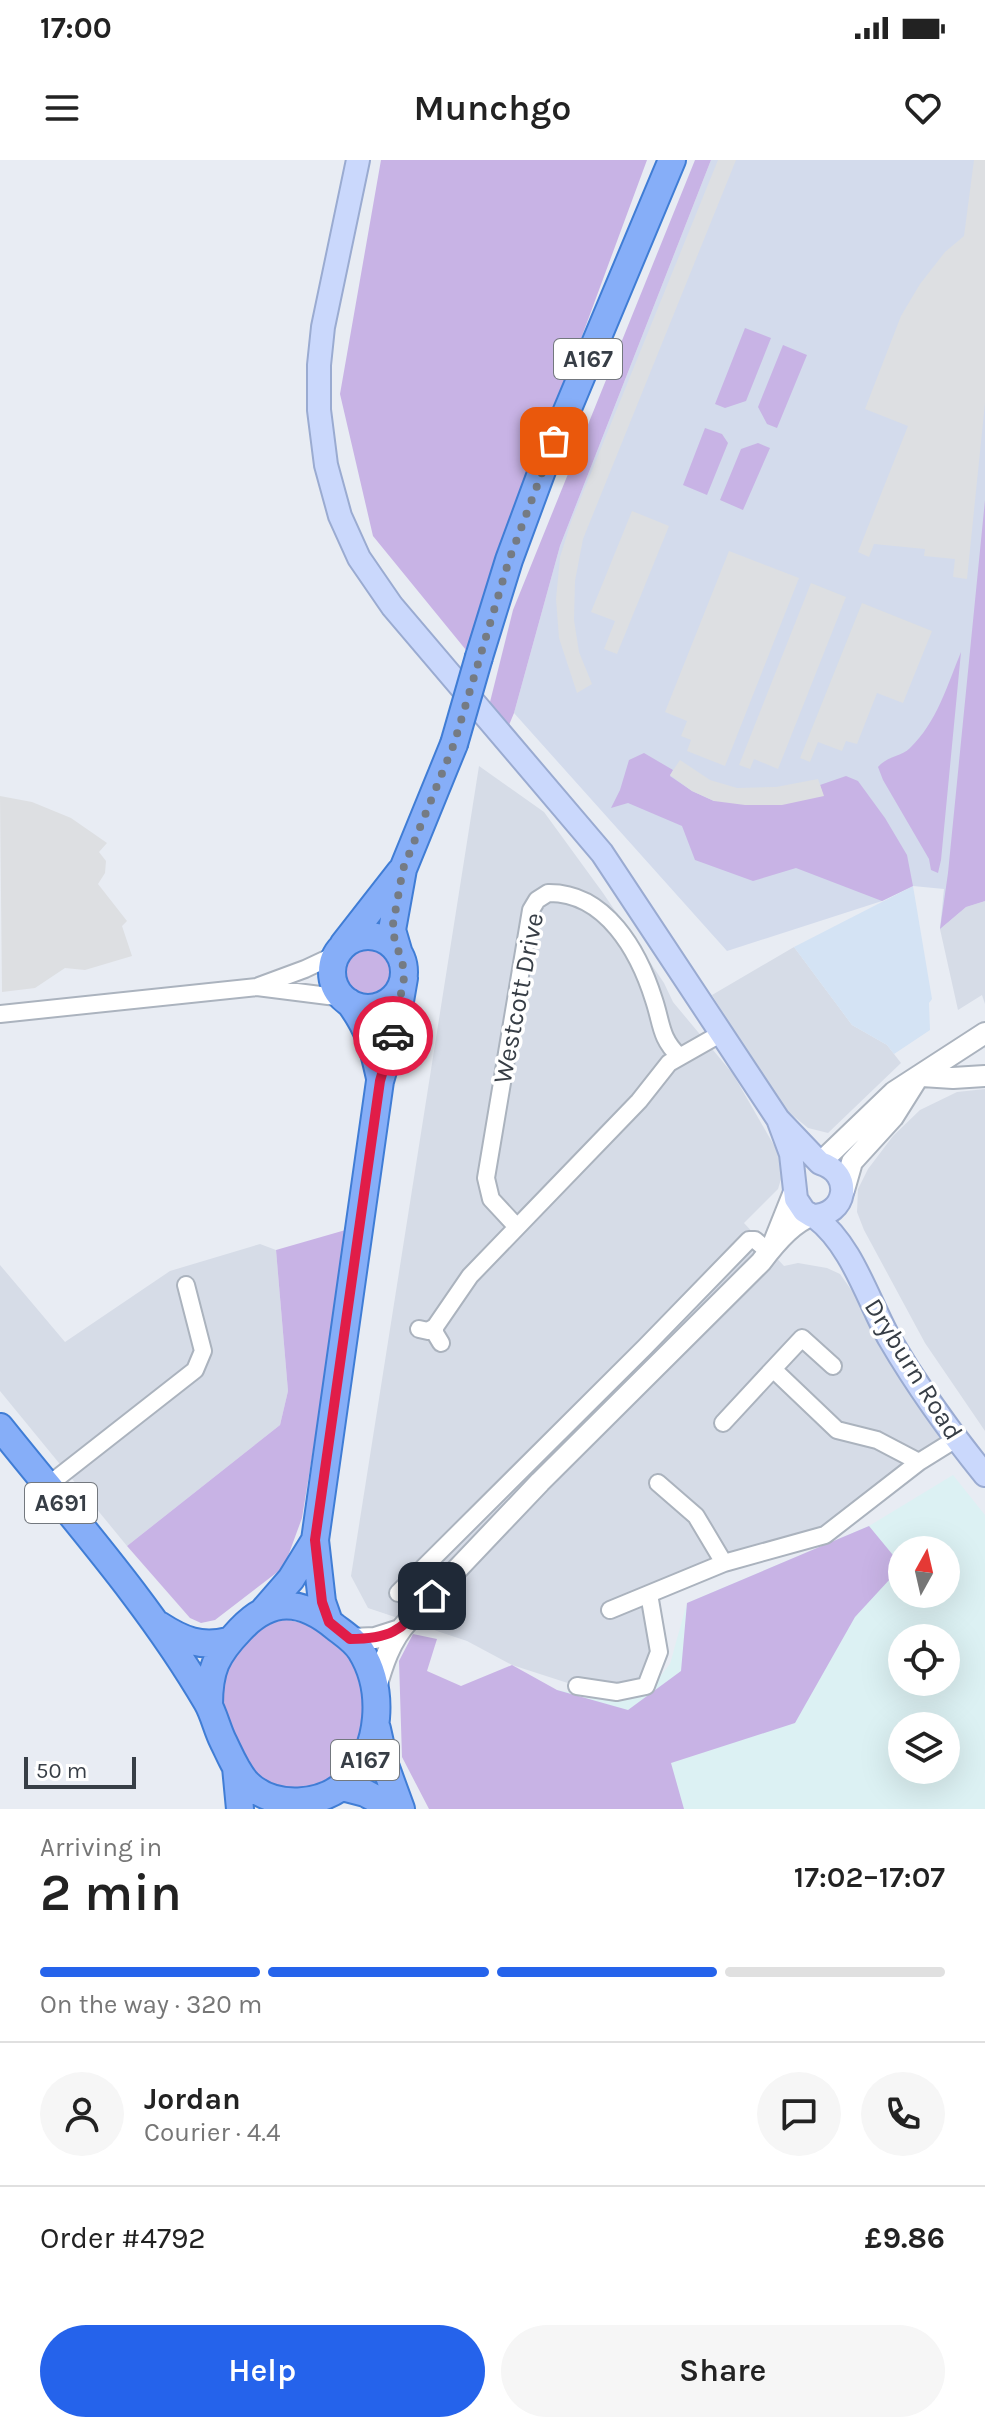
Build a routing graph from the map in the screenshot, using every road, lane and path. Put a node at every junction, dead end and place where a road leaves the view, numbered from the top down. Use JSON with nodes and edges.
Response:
{"nodes":[{"id":1,"x":358,"y":160,"type":"edge"},
{"id":2,"x":672,"y":160,"type":"edge"},
{"id":3,"x":403,"y":869,"type":"junction"},
{"id":4,"x":339,"y":951,"type":"junction"},
{"id":5,"x":402,"y":966,"type":"junction"},
{"id":6,"x":257,"y":987,"type":"junction"},
{"id":7,"x":346,"y":1000,"type":"junction"},
{"id":8,"x":0,"y":1014,"type":"edge"},
{"id":9,"x":985,"y":1033,"type":"edge"},
{"id":10,"x":720,"y":1034,"type":"junction"},
{"id":11,"x":961,"y":1048,"type":"junction"},
{"id":12,"x":679,"y":1056,"type":"junction"},
{"id":13,"x":985,"y":1065,"type":"edge"},
{"id":14,"x":985,"y":1076,"type":"edge"},
{"id":15,"x":920,"y":1077,"type":"junction"},
{"id":16,"x":380,"y":1081,"type":"junction"},
{"id":17,"x":778,"y":1119,"type":"junction"},
{"id":18,"x":820,"y":1163,"type":"junction"},
{"id":19,"x":794,"y":1189,"type":"junction"},
{"id":20,"x":843,"y":1194,"type":"junction"},
{"id":21,"x":813,"y":1216,"type":"junction"},
{"id":22,"x":516,"y":1226,"type":"junction"},
{"id":23,"x":770,"y":1250,"type":"junction"},
{"id":24,"x":849,"y":1259,"type":"junction"},
{"id":25,"x":186,"y":1285,"type":"dead end"},
{"id":26,"x":432,"y":1333,"type":"dead end"},
{"id":27,"x":645,"y":1347,"type":"junction"},
{"id":28,"x":660,"y":1362,"type":"junction"},
{"id":29,"x":833,"y":1366,"type":"dead end"},
{"id":30,"x":773,"y":1369,"type":"junction"},
{"id":31,"x":723,"y":1423,"type":"dead end"},
{"id":32,"x":0,"y":1427,"type":"edge"},
{"id":33,"x":956,"y":1439,"type":"junction"},
{"id":34,"x":919,"y":1462,"type":"junction"},
{"id":35,"x":525,"y":1466,"type":"junction"},
{"id":36,"x":985,"y":1475,"type":"edge"},
{"id":37,"x":540,"y":1482,"type":"junction"},
{"id":38,"x":658,"y":1483,"type":"dead end"},
{"id":39,"x":47,"y":1486,"type":"junction"},
{"id":40,"x":315,"y":1540,"type":"junction"},
{"id":41,"x":724,"y":1563,"type":"junction"},
{"id":42,"x":398,"y":1593,"type":"dead end"},
{"id":43,"x":649,"y":1594,"type":"junction"},
{"id":44,"x":264,"y":1610,"type":"junction"},
{"id":45,"x":610,"y":1610,"type":"dead end"},
{"id":46,"x":329,"y":1622,"type":"junction"},
{"id":47,"x":156,"y":1624,"type":"junction"},
{"id":48,"x":400,"y":1630,"type":"junction"},
{"id":49,"x":350,"y":1639,"type":"junction"},
{"id":50,"x":228,"y":1641,"type":"junction"},
{"id":51,"x":577,"y":1686,"type":"dead end"},
{"id":52,"x":209,"y":1705,"type":"junction"},
{"id":53,"x":375,"y":1705,"type":"junction"},
{"id":54,"x":236,"y":1767,"type":"junction"},
{"id":55,"x":342,"y":1787,"type":"junction"},
{"id":56,"x":308,"y":1805,"type":"edge"},
{"id":57,"x":240,"y":1809,"type":"edge"},
{"id":58,"x":398,"y":1809,"type":"edge"}],
"edges":[{"from":1,"to":10,"type":"main road"},
{"from":2,"to":3,"type":"highway","number":"A167","bridge":true},
{"from":3,"to":4,"type":"highway","number":"A167"},
{"from":3,"to":5,"type":"highway","number":"A167"},
{"from":4,"to":5,"type":"highway"},
{"from":4,"to":6,"type":"street"},
{"from":4,"to":7,"type":"highway"},
{"from":5,"to":7,"type":"highway"},
{"from":5,"to":16,"type":"highway","number":"A167"},
{"from":6,"to":7,"type":"street"},
{"from":6,"to":8,"type":"street"},
{"from":7,"to":16,"type":"highway","number":"A167"},
{"from":9,"to":11,"type":"street"},
{"from":10,"to":12,"type":"street"},
{"from":10,"to":17,"type":"main road"},
{"from":11,"to":13,"type":"street"},
{"from":11,"to":15,"type":"street"},
{"from":12,"to":22,"type":"street"},
{"from":12,"to":22,"type":"street","name":"Westcott Drive"},
{"from":14,"to":15,"type":"street"},
{"from":15,"to":18,"type":"street"},
{"from":15,"to":20,"type":"street"},
{"from":16,"to":40,"type":"highway","number":"A167"},
{"from":17,"to":18,"type":"main road"},
{"from":17,"to":19,"type":"main road"},
{"from":18,"to":19,"type":"main road"},
{"from":18,"to":20,"type":"main road"},
{"from":19,"to":21,"type":"main road"},
{"from":19,"to":23,"type":"street"},
{"from":20,"to":21,"type":"main road"},
{"from":20,"to":24,"type":"main road","name":"Dryburn Road"},
{"from":21,"to":23,"type":"street"},
{"from":21,"to":24,"type":"main road","name":"Dryburn Road"},
{"from":22,"to":26,"type":"street"},
{"from":23,"to":27,"type":"street"},
{"from":23,"to":28,"type":"street"},
{"from":24,"to":33,"type":"main road","name":"Dryburn Road"},
{"from":25,"to":39,"type":"street"},
{"from":27,"to":28,"type":"street"},
{"from":27,"to":35,"type":"street"},
{"from":28,"to":37,"type":"street"},
{"from":29,"to":30,"type":"street"},
{"from":30,"to":31,"type":"street"},
{"from":30,"to":34,"type":"street"},
{"from":32,"to":39,"type":"highway","number":"A691"},
{"from":33,"to":34,"type":"street"},
{"from":33,"to":36,"type":"main road","name":"Dryburn Road"},
{"from":34,"to":41,"type":"street"},
{"from":35,"to":37,"type":"street"},
{"from":35,"to":42,"type":"street"},
{"from":37,"to":48,"type":"street"},
{"from":38,"to":41,"type":"street"},
{"from":39,"to":47,"type":"highway","number":"A691"},
{"from":40,"to":44,"type":"highway","number":"A167"},
{"from":40,"to":46,"type":"highway","number":"A167"},
{"from":41,"to":43,"type":"street"},
{"from":43,"to":45,"type":"street"},
{"from":43,"to":51,"type":"street"},
{"from":44,"to":46,"type":"highway"},
{"from":44,"to":50,"type":"highway","number":"A167"},
{"from":46,"to":49,"type":"highway"},
{"from":47,"to":50,"type":"highway","number":"A691"},
{"from":47,"to":52,"type":"highway","number":"A691"},
{"from":48,"to":49,"type":"street"},
{"from":48,"to":53,"type":"street"},
{"from":49,"to":53,"type":"highway"},
{"from":50,"to":52,"type":"highway","number":"A167"},
{"from":52,"to":54,"type":"highway","number":"A167"},
{"from":53,"to":55,"type":"highway","number":"A167"},
{"from":53,"to":58,"type":"highway"},
{"from":54,"to":56,"type":"highway","number":"A167"},
{"from":54,"to":57,"type":"highway","number":"A167"},
{"from":55,"to":56,"type":"highway","number":"A167"},
{"from":55,"to":58,"type":"highway"}]}
